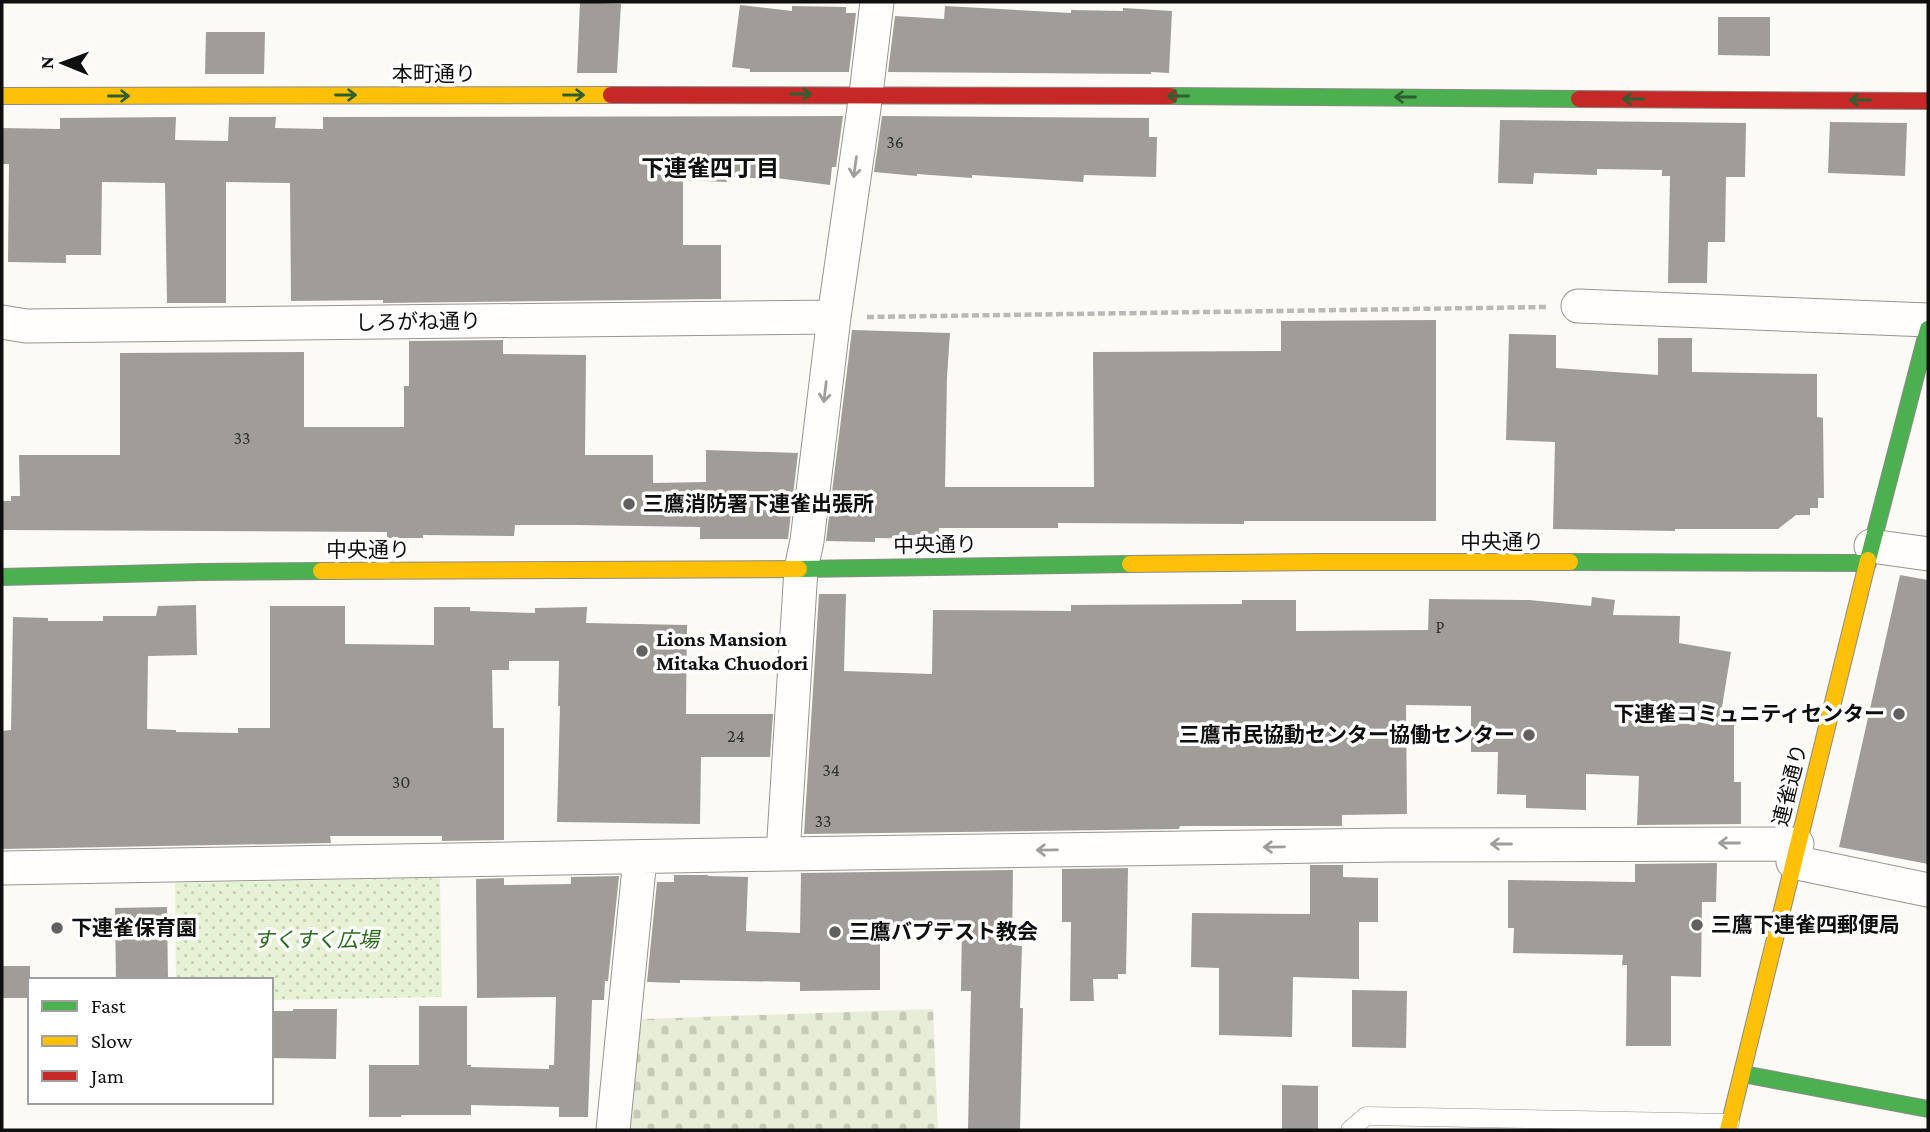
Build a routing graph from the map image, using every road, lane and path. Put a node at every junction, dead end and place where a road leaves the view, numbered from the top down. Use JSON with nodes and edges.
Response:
{"nodes":[{"id":1,"x":877,"y":2,"type":"edge"},
{"id":2,"x":866,"y":94,"type":"junction"},
{"id":3,"x":2,"y":96,"type":"edge"},
{"id":4,"x":1928,"y":101,"type":"edge"},
{"id":5,"x":1578,"y":306,"type":"joint"},
{"id":6,"x":834,"y":317,"type":"junction"},
{"id":7,"x":1928,"y":320,"type":"edge"},
{"id":8,"x":2,"y":322,"type":"edge"},
{"id":9,"x":1928,"y":329,"type":"edge"},
{"id":10,"x":1870,"y":554,"type":"junction"},
{"id":11,"x":1928,"y":554,"type":"edge"},
{"id":12,"x":801,"y":569,"type":"junction"},
{"id":13,"x":2,"y":577,"type":"edge"},
{"id":14,"x":1795,"y":853,"type":"junction"},
{"id":15,"x":783,"y":854,"type":"junction"},
{"id":16,"x":640,"y":858,"type":"junction"},
{"id":17,"x":2,"y":868,"type":"edge"},
{"id":18,"x":1928,"y":890,"type":"edge"},
{"id":19,"x":1743,"y":1074,"type":"junction"},
{"id":20,"x":1928,"y":1109,"type":"edge"},
{"id":21,"x":1729,"y":1127,"type":"edge"},
{"id":22,"x":612,"y":1130,"type":"edge"},
{"id":23,"x":1350,"y":1130,"type":"edge"}],
"edges":[{"from":1,"to":2,"type":"street"},
{"from":3,"to":2,"type":"street","name":"本町通り","one_way":true},
{"from":4,"to":2,"type":"street","name":"本町通り","one_way":true},
{"from":2,"to":6,"type":"street","one_way":true},
{"from":5,"to":6,"type":"path"},
{"from":5,"to":7,"type":"street"},
{"from":6,"to":8,"type":"street","name":"しろがね通り"},
{"from":6,"to":12,"type":"street","one_way":true},
{"from":9,"to":10,"type":"street","name":"連雀通り"},
{"from":10,"to":11,"type":"street"},
{"from":10,"to":12,"type":"street","name":"中央通り"},
{"from":10,"to":14,"type":"street","name":"連雀通り"},
{"from":12,"to":13,"type":"street","name":"中央通り"},
{"from":12,"to":15,"type":"street"},
{"from":14,"to":15,"type":"street","one_way":true},
{"from":14,"to":18,"type":"street"},
{"from":14,"to":19,"type":"street","name":"連雀通り"},
{"from":15,"to":16,"type":"street"},
{"from":16,"to":17,"type":"street"},
{"from":16,"to":22,"type":"street"},
{"from":19,"to":20,"type":"street"},
{"from":19,"to":21,"type":"street","name":"連雀通り"},
{"from":21,"to":23,"type":"lane"}]}
